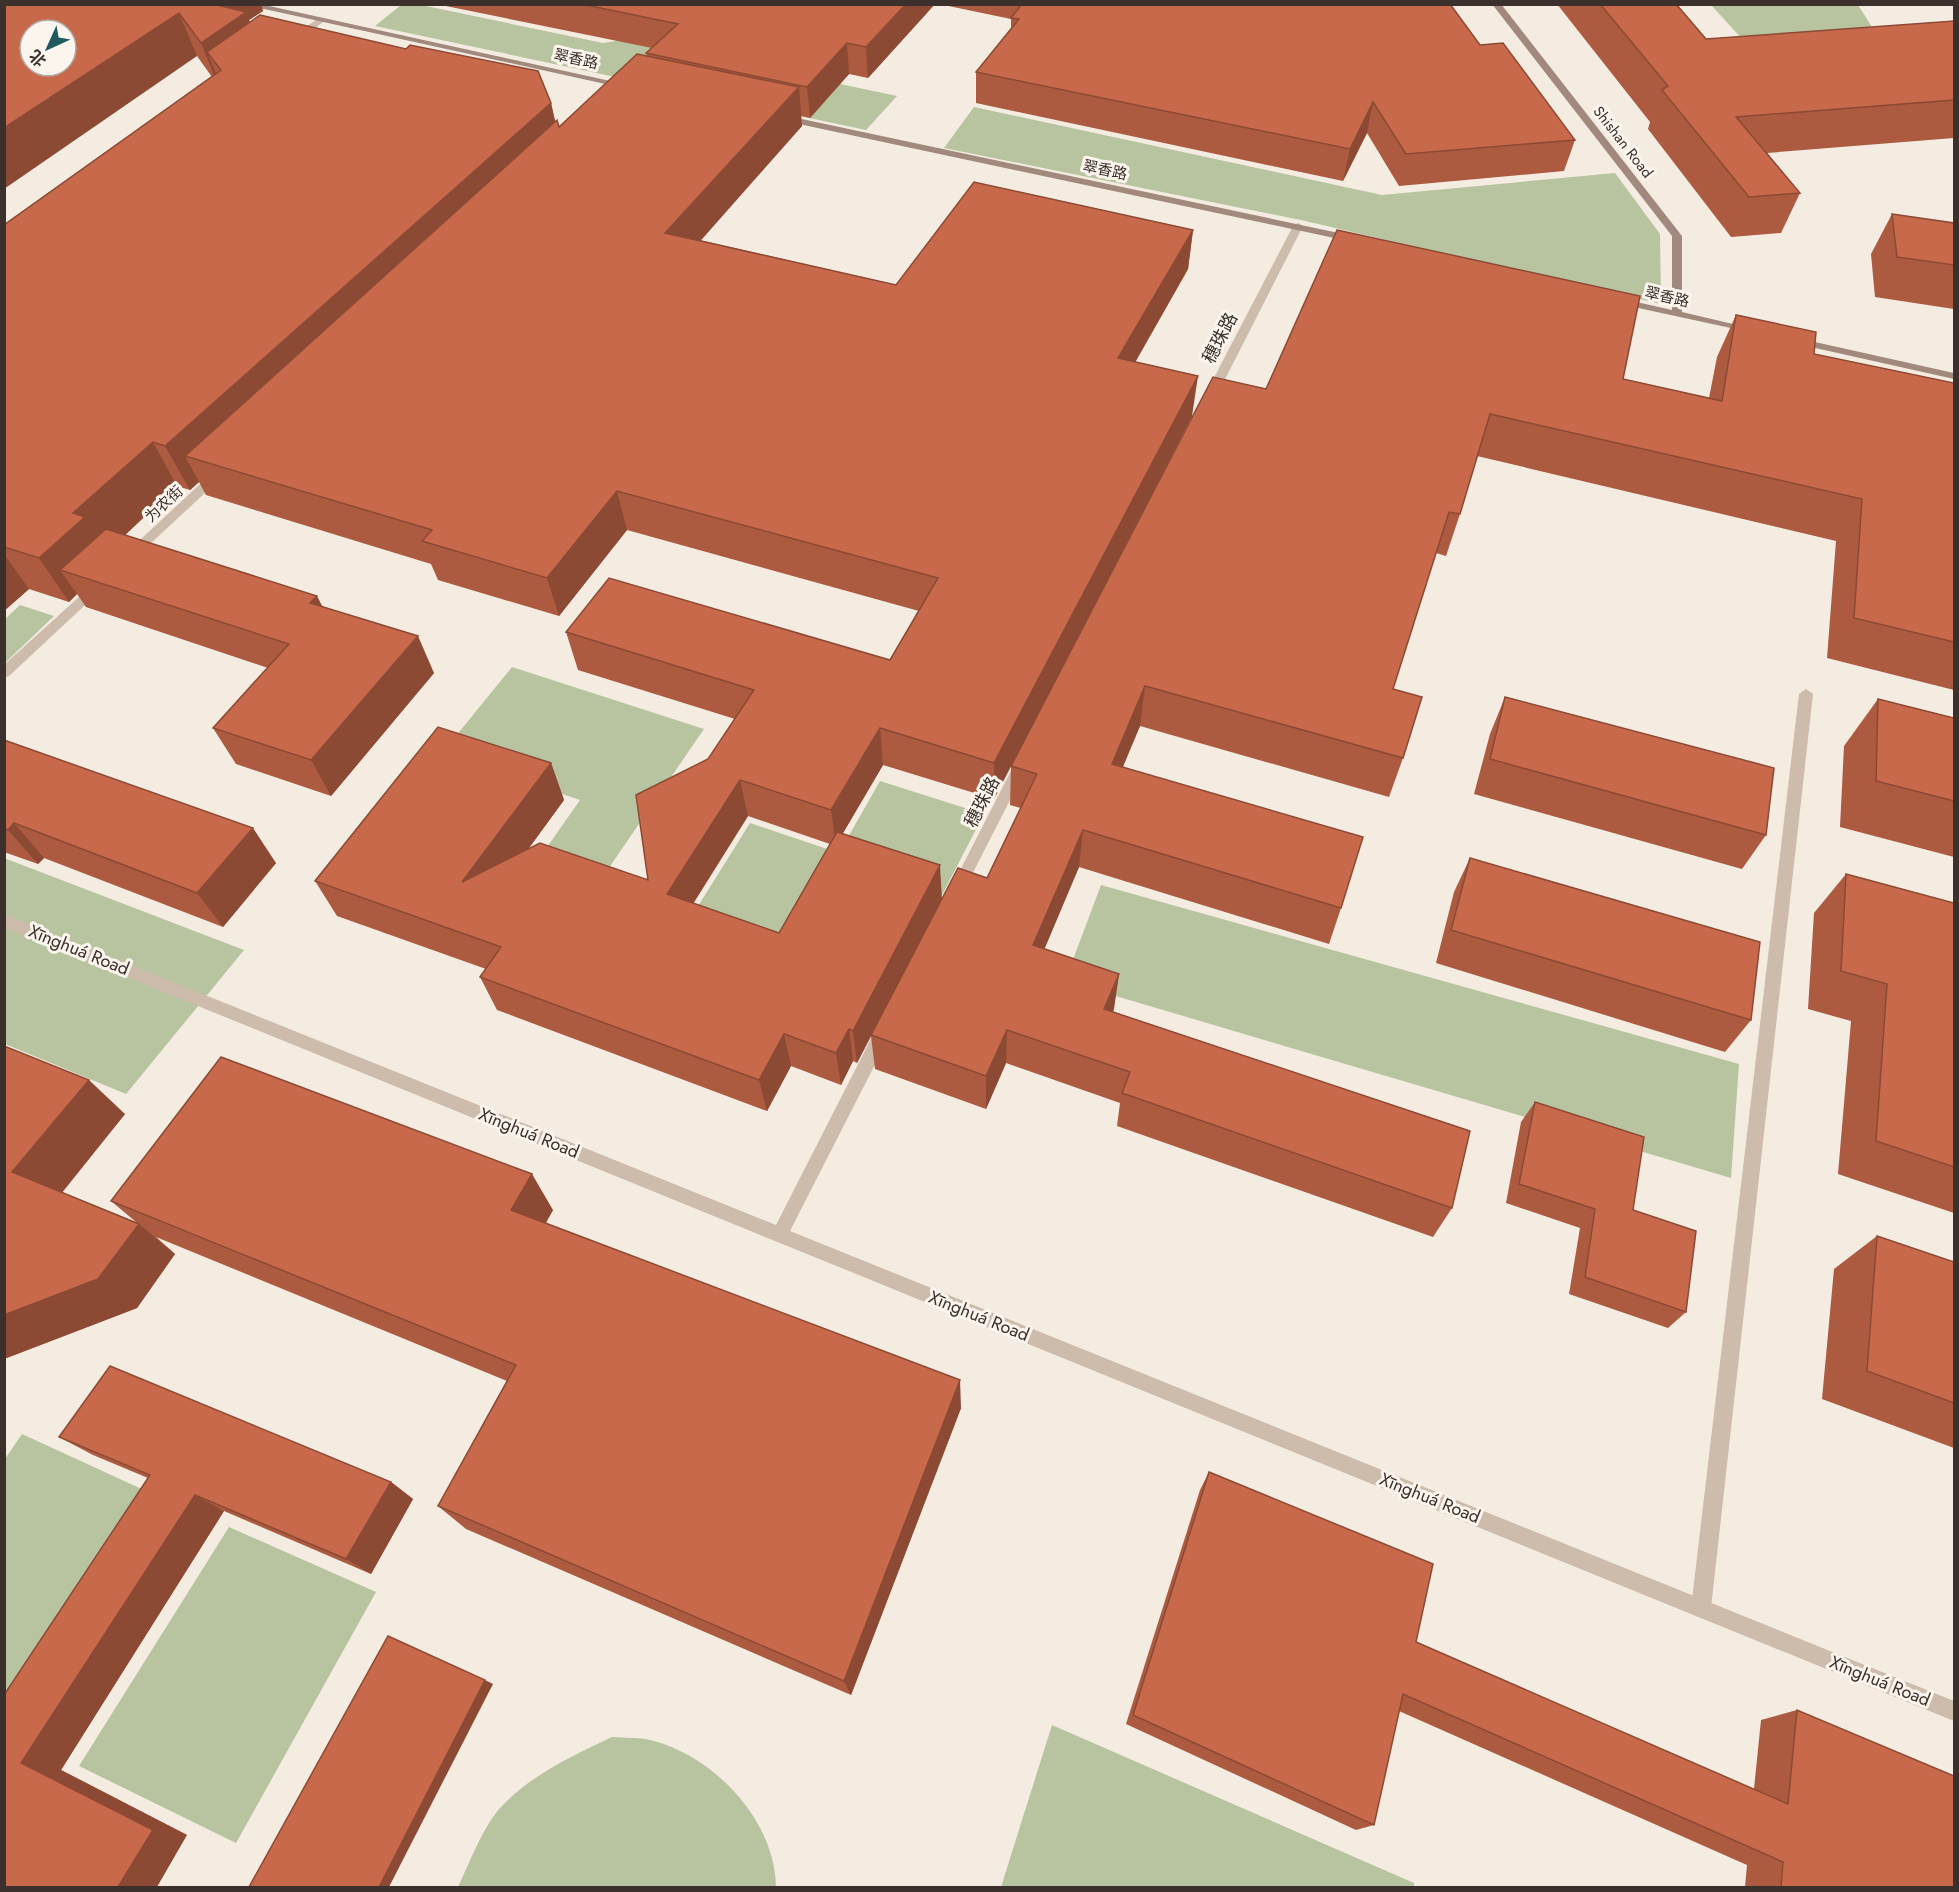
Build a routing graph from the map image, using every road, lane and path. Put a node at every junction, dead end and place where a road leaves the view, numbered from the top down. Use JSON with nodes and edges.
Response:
{"nodes":[{"id":1,"x":246,"y":4,"type":"edge"},
{"id":2,"x":1496,"y":4,"type":"edge"},
{"id":3,"x":320,"y":20,"type":"junction"},
{"id":4,"x":284,"y":46,"type":"edge"},
{"id":5,"x":630,"y":91,"type":"edge"},
{"id":6,"x":771,"y":116,"type":"edge"},
{"id":7,"x":1298,"y":226,"type":"junction"},
{"id":8,"x":1367,"y":242,"type":"edge"},
{"id":9,"x":1608,"y":299,"type":"edge"},
{"id":10,"x":1677,"y":315,"type":"junction"},
{"id":11,"x":1758,"y":333,"type":"edge"},
{"id":12,"x":1781,"y":338,"type":"edge"},
{"id":13,"x":1954,"y":376,"type":"edge"},
{"id":14,"x":1205,"y":406,"type":"edge"},
{"id":15,"x":224,"y":469,"type":"edge"},
{"id":16,"x":122,"y":563,"type":"edge"},
{"id":17,"x":106,"y":579,"type":"edge"},
{"id":18,"x":4,"y":673,"type":"edge"},
{"id":19,"x":1806,"y":694,"type":"dead end"},
{"id":20,"x":1028,"y":751,"type":"edge"},
{"id":21,"x":953,"y":897,"type":"edge"},
{"id":22,"x":4,"y":920,"type":"edge"},
{"id":23,"x":888,"y":1023,"type":"edge"},
{"id":24,"x":780,"y":1234,"type":"junction"},
{"id":25,"x":1701,"y":1608,"type":"junction"},
{"id":26,"x":1954,"y":1711,"type":"edge"}],
"edges":[{"from":1,"to":3,"type":"main road","name":"翠香路"},
{"from":2,"to":10,"type":"main road","name":"Shishan Road"},
{"from":3,"to":4,"type":"street"},
{"from":3,"to":5,"type":"main road","name":"翠香路"},
{"from":6,"to":7,"type":"main road","name":"翠香路"},
{"from":7,"to":8,"type":"main road","name":"翠香路"},
{"from":7,"to":14,"type":"street","name":"穗珠路"},
{"from":9,"to":10,"type":"main road","name":"翠香路"},
{"from":10,"to":11,"type":"main road","name":"翠香路"},
{"from":12,"to":13,"type":"main road"},
{"from":15,"to":16,"type":"street","name":"为农街"},
{"from":17,"to":18,"type":"street"},
{"from":19,"to":25,"type":"street"},
{"from":20,"to":21,"type":"street","name":"穗珠路"},
{"from":22,"to":24,"type":"street","name":"Xīnghuá Road"},
{"from":23,"to":24,"type":"street"},
{"from":24,"to":25,"type":"street","name":"Xīnghuá Road"},
{"from":25,"to":26,"type":"street","name":"Xīnghuá Road"}]}
